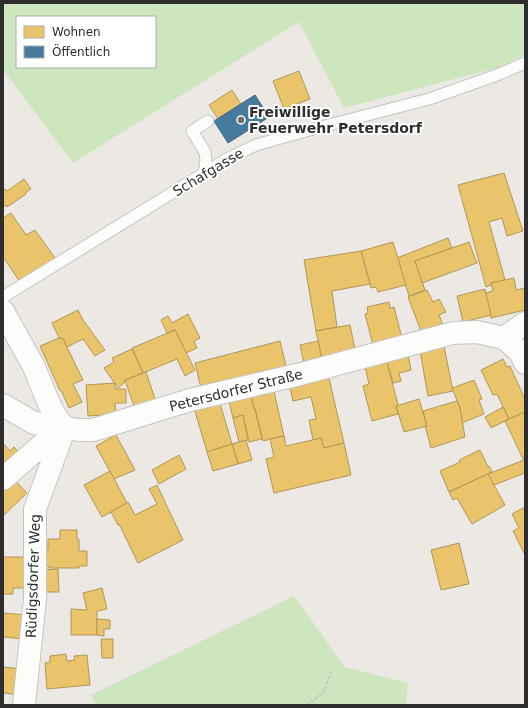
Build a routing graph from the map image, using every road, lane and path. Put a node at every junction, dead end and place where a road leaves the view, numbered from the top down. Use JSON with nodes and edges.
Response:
{"nodes":[{"id":1,"x":525,"y":63,"type":"edge"},
{"id":2,"x":208,"y":121,"type":"dead end"},
{"id":3,"x":204,"y":174,"type":"junction"},
{"id":4,"x":3,"y":297,"type":"edge"},
{"id":5,"x":3,"y":311,"type":"edge"},
{"id":6,"x":525,"y":323,"type":"edge"},
{"id":7,"x":504,"y":338,"type":"junction"},
{"id":8,"x":525,"y":362,"type":"edge"},
{"id":9,"x":3,"y":405,"type":"edge"},
{"id":10,"x":65,"y":427,"type":"junction"},
{"id":11,"x":3,"y":479,"type":"edge"},
{"id":12,"x":332,"y":669,"type":"dead end"},
{"id":13,"x":24,"y":705,"type":"edge"},
{"id":14,"x":307,"y":705,"type":"edge"}],
"edges":[{"from":1,"to":3,"type":"lane","name":"Schafgasse"},
{"from":2,"to":3,"type":"lane"},
{"from":3,"to":4,"type":"lane","name":"Schafgasse"},
{"from":5,"to":10,"type":"main road"},
{"from":6,"to":7,"type":"main road"},
{"from":7,"to":8,"type":"main road","name":"Petersdorfer Straße"},
{"from":7,"to":10,"type":"main road","name":"Petersdorfer Straße"},
{"from":9,"to":10,"type":"main road","name":"Petersdorfer Straße"},
{"from":10,"to":11,"type":"main road"},
{"from":10,"to":13,"type":"main road","name":"Rüdigsdorfer Weg"},
{"from":12,"to":14,"type":"path"}]}
